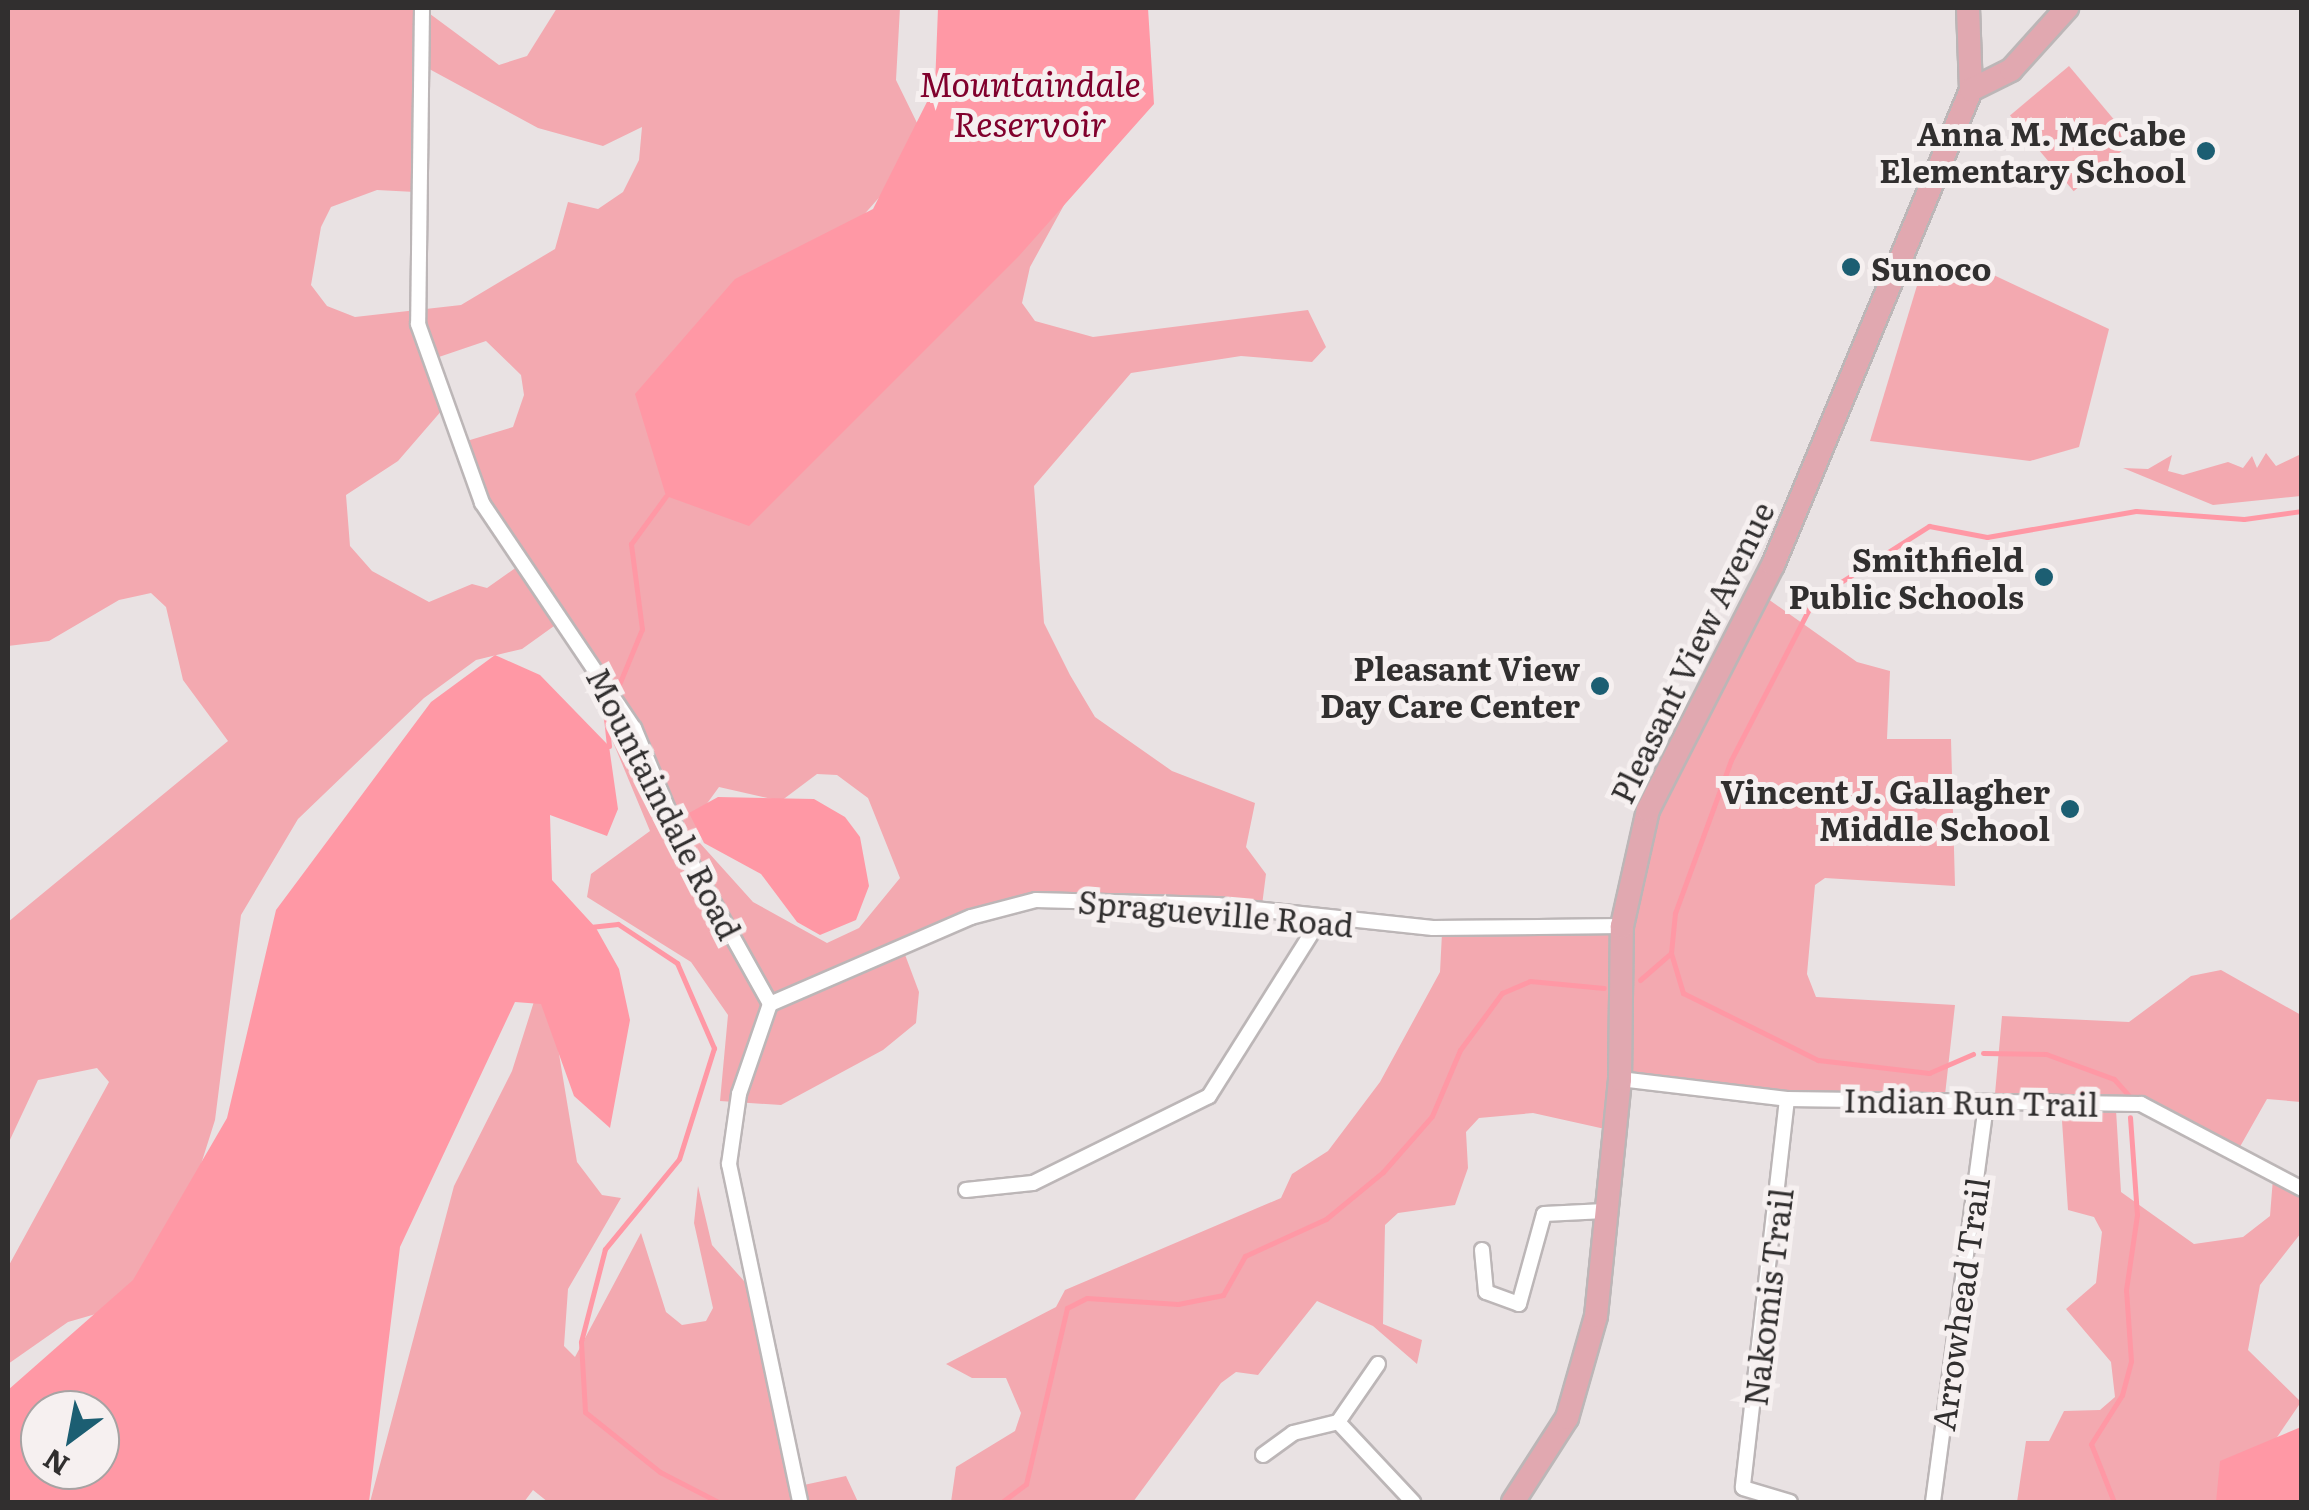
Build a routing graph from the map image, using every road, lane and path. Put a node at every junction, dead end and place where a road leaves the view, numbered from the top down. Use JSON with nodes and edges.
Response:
{"nodes":[{"id":1,"x":422,"y":8,"type":"edge"},
{"id":2,"x":1968,"y":8,"type":"edge"},
{"id":3,"x":2067,"y":8,"type":"edge"},
{"id":4,"x":1971,"y":90,"type":"junction"},
{"id":5,"x":1319,"y":920,"type":"junction"},
{"id":6,"x":1622,"y":926,"type":"junction"},
{"id":7,"x":770,"y":1004,"type":"junction"},
{"id":8,"x":1620,"y":1079,"type":"junction"},
{"id":9,"x":1787,"y":1099,"type":"junction"},
{"id":10,"x":1986,"y":1105,"type":"junction"},
{"id":11,"x":2302,"y":1188,"type":"edge"},
{"id":12,"x":966,"y":1190,"type":"dead end"},
{"id":13,"x":1605,"y":1210,"type":"junction"},
{"id":14,"x":1482,"y":1250,"type":"dead end"},
{"id":15,"x":1378,"y":1364,"type":"dead end"},
{"id":16,"x":1338,"y":1422,"type":"junction"},
{"id":17,"x":1263,"y":1455,"type":"dead end"},
{"id":18,"x":800,"y":1502,"type":"edge"},
{"id":19,"x":1413,"y":1502,"type":"edge"},
{"id":20,"x":1513,"y":1502,"type":"edge"},
{"id":21,"x":1790,"y":1502,"type":"edge"},
{"id":22,"x":1933,"y":1502,"type":"edge"}],
"edges":[{"from":1,"to":7,"type":"street","name":"Mountaindale Road"},
{"from":2,"to":4,"type":"main road"},
{"from":3,"to":4,"type":"main road"},
{"from":4,"to":6,"type":"main road","name":"Pleasant View Avenue"},
{"from":5,"to":6,"type":"street","name":"Spragueville Road"},
{"from":5,"to":7,"type":"street","name":"Spragueville Road"},
{"from":5,"to":12,"type":"street"},
{"from":6,"to":8,"type":"main road","name":"Pleasant View Avenue"},
{"from":7,"to":18,"type":"street"},
{"from":8,"to":9,"type":"street","name":"Indian Run Trail"},
{"from":8,"to":13,"type":"main road","name":"Pleasant View Avenue"},
{"from":9,"to":10,"type":"street","name":"Indian Run Trail"},
{"from":9,"to":21,"type":"street","name":"Nakomis Trail"},
{"from":10,"to":11,"type":"street","name":"Indian Run Trail"},
{"from":10,"to":22,"type":"street","name":"Arrowhead Trail"},
{"from":13,"to":14,"type":"street"},
{"from":13,"to":20,"type":"main road","name":"Pleasant View Avenue"},
{"from":15,"to":16,"type":"street"},
{"from":16,"to":17,"type":"street"},
{"from":16,"to":19,"type":"street"}]}
